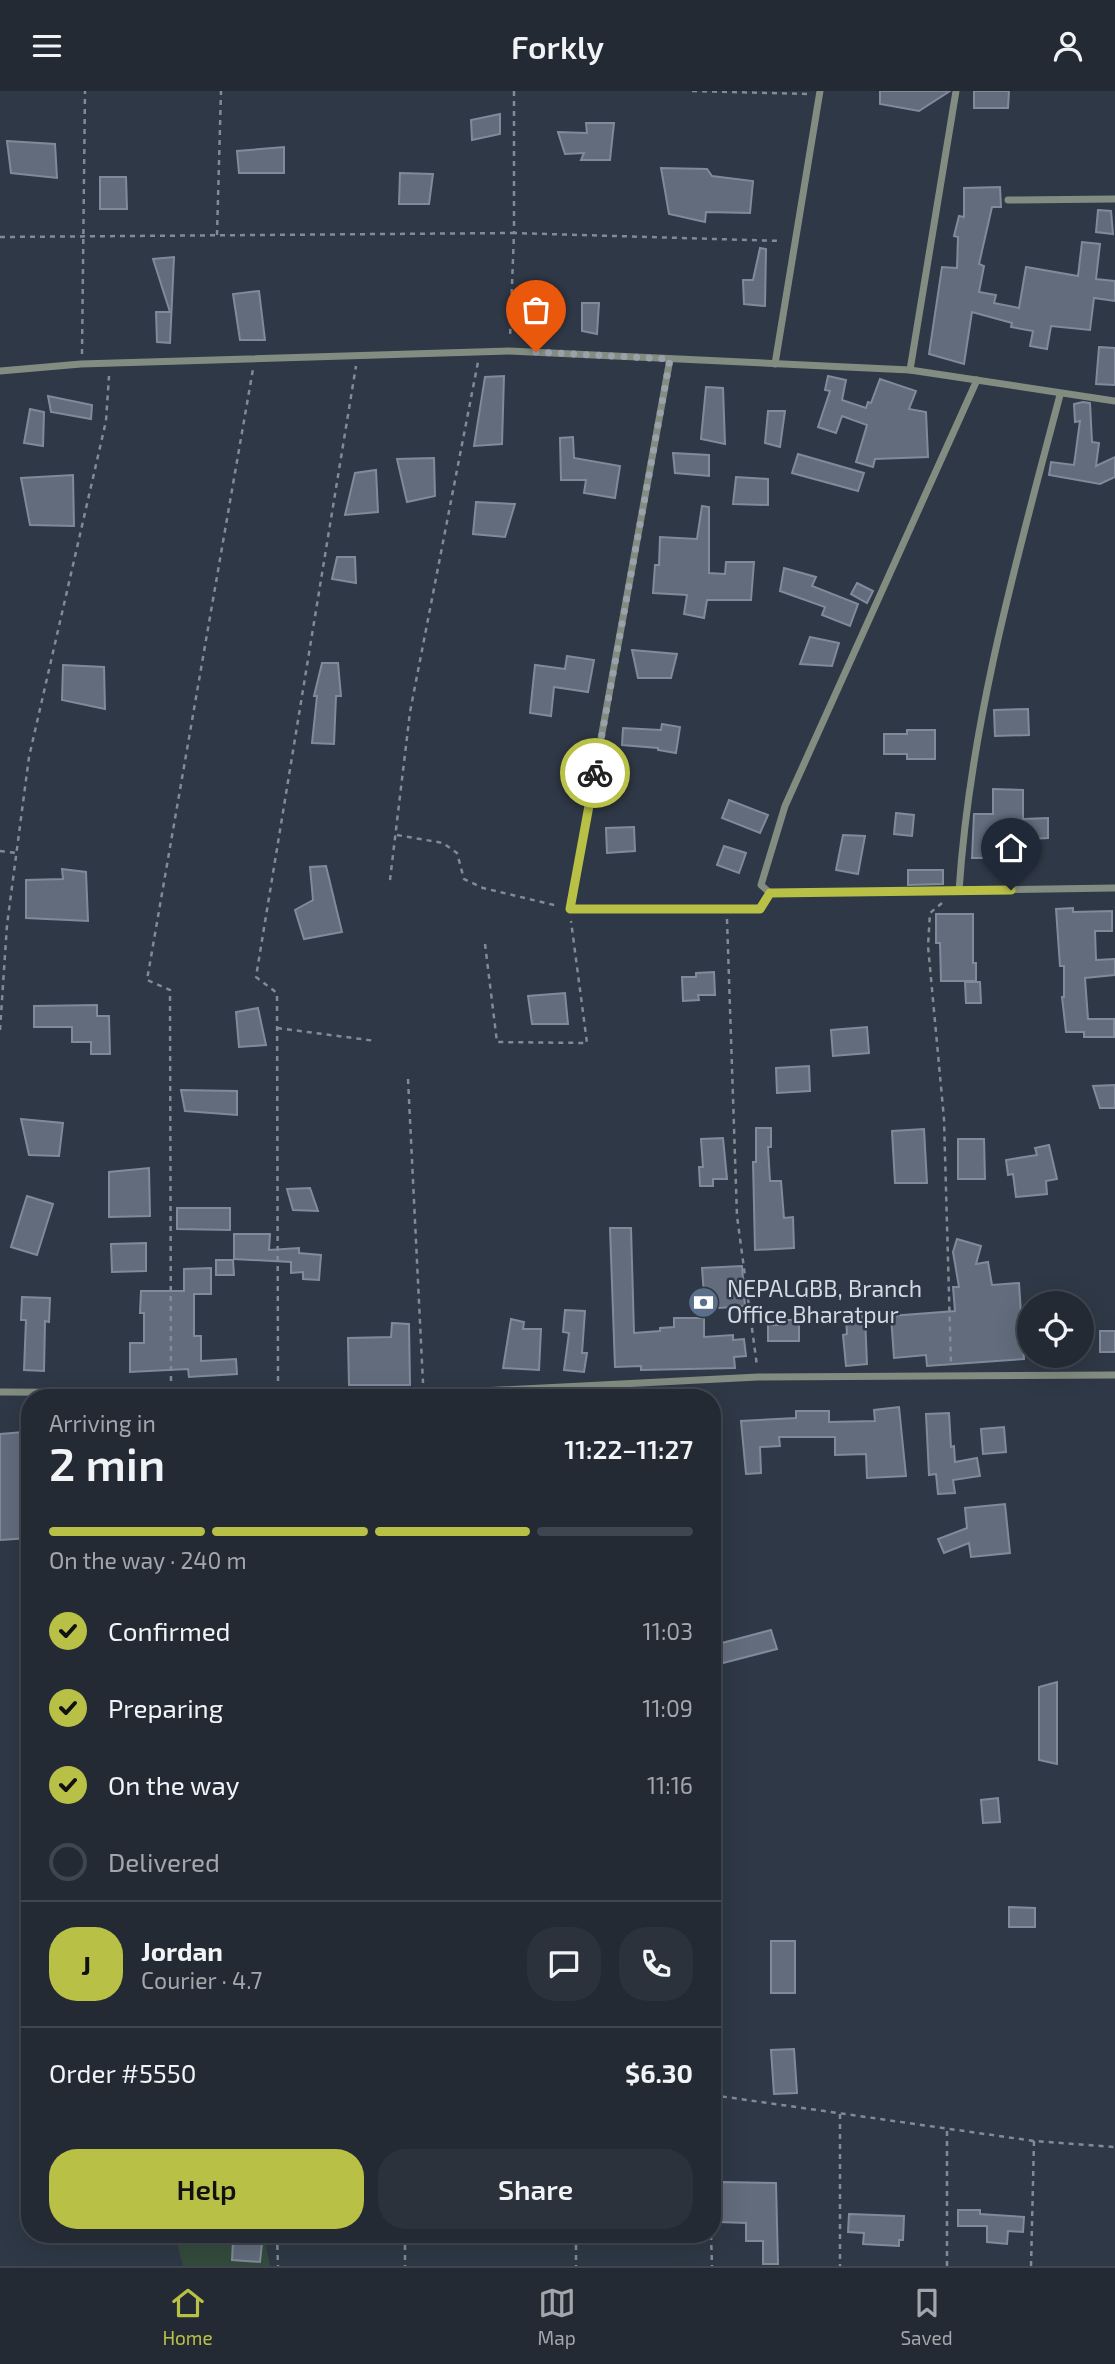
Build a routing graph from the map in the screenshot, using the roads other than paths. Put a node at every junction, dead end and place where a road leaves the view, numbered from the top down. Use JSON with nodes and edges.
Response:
{"nodes":[{"id":1,"x":956,"y":91,"type":"edge"},
{"id":2,"x":820,"y":93,"type":"edge"},
{"id":3,"x":1115,"y":199,"type":"edge"},
{"id":4,"x":1008,"y":200,"type":"dead end"},
{"id":5,"x":670,"y":359,"type":"junction"},
{"id":6,"x":775,"y":365,"type":"junction"},
{"id":7,"x":909,"y":370,"type":"junction"},
{"id":8,"x":0,"y":371,"type":"edge"},
{"id":9,"x":977,"y":380,"type":"junction"},
{"id":10,"x":1060,"y":395,"type":"junction"},
{"id":11,"x":1115,"y":401,"type":"edge"},
{"id":12,"x":1115,"y":888,"type":"edge"},
{"id":13,"x":958,"y":891,"type":"junction"},
{"id":14,"x":770,"y":893,"type":"junction"},
{"id":15,"x":1115,"y":1375,"type":"edge"},
{"id":16,"x":535,"y":1389,"type":"edge"},
{"id":17,"x":0,"y":1392,"type":"edge"},
{"id":18,"x":21,"y":1392,"type":"edge"}],
"edges":[{"from":1,"to":7,"type":"street"},
{"from":2,"to":6,"type":"street"},
{"from":3,"to":4,"type":"street"},
{"from":5,"to":6,"type":"street"},
{"from":5,"to":8,"type":"street"},
{"from":5,"to":14,"type":"street"},
{"from":6,"to":7,"type":"street"},
{"from":7,"to":9,"type":"street"},
{"from":9,"to":10,"type":"street"},
{"from":9,"to":14,"type":"street"},
{"from":10,"to":11,"type":"street"},
{"from":10,"to":13,"type":"street"},
{"from":12,"to":13,"type":"street"},
{"from":13,"to":14,"type":"street"},
{"from":15,"to":16,"type":"street"},
{"from":17,"to":18,"type":"street"}]}
